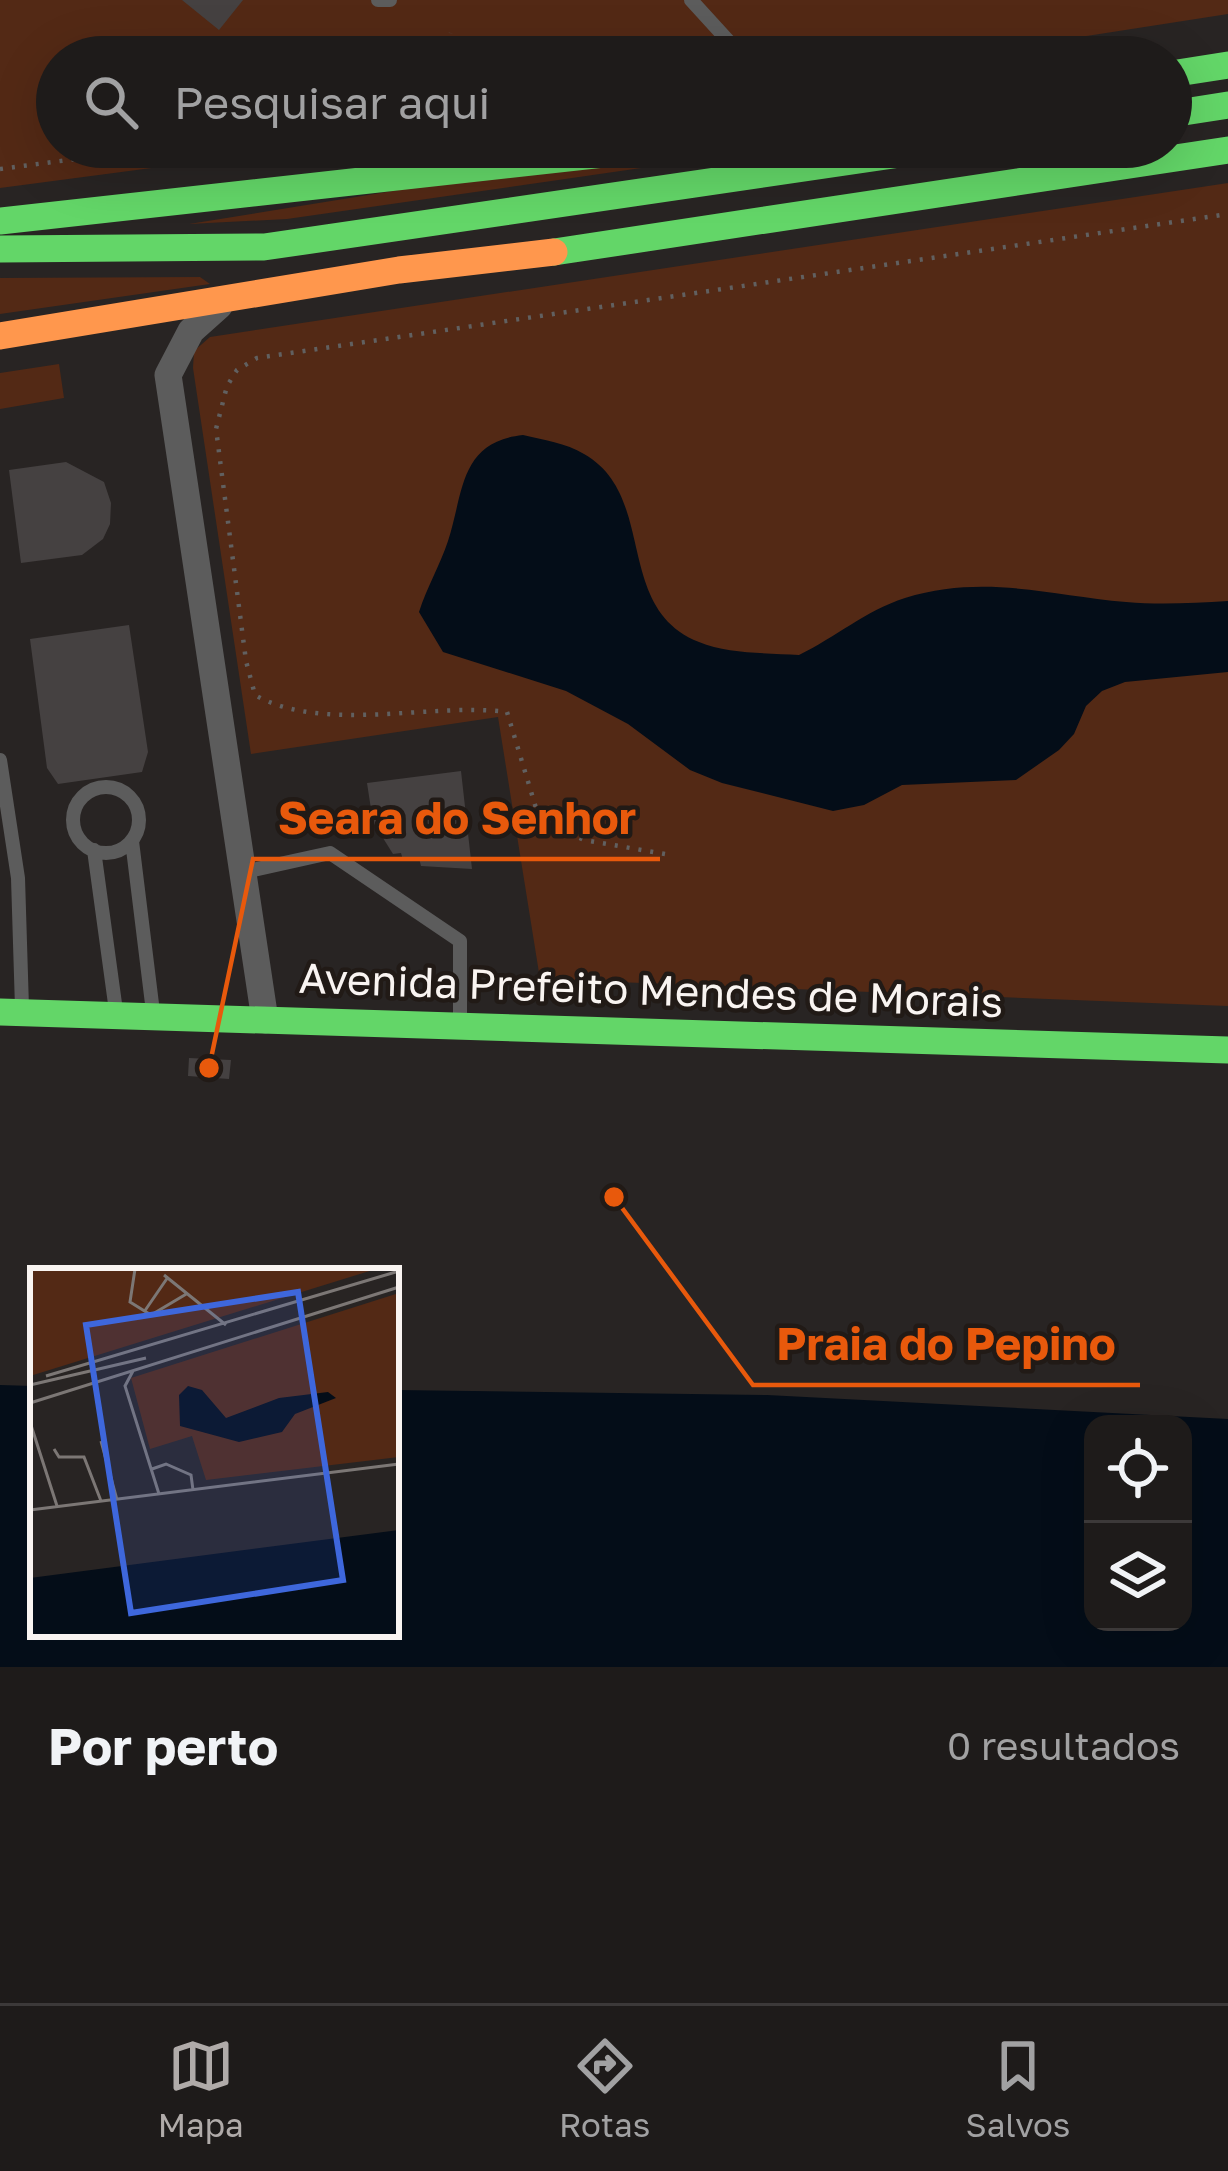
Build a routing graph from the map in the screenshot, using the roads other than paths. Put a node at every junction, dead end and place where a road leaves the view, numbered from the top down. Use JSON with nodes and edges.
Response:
{"nodes":[{"id":1,"x":378,"y":0,"type":"edge"},
{"id":2,"x":390,"y":0,"type":"edge"},
{"id":3,"x":691,"y":0,"type":"edge"},
{"id":4,"x":724,"y":36,"type":"edge"},
{"id":5,"x":1228,"y":65,"type":"edge"},
{"id":6,"x":1192,"y":71,"type":"edge"},
{"id":7,"x":1228,"y":106,"type":"edge"},
{"id":8,"x":1192,"y":111,"type":"edge"},
{"id":9,"x":1228,"y":150,"type":"edge"},
{"id":10,"x":1192,"y":155,"type":"edge"},
{"id":11,"x":489,"y":168,"type":"edge"},
{"id":12,"x":804,"y":168,"type":"edge"},
{"id":13,"x":1108,"y":168,"type":"edge"},
{"id":14,"x":0,"y":221,"type":"edge"},
{"id":15,"x":0,"y":249,"type":"edge"},
{"id":16,"x":226,"y":300,"type":"junction"},
{"id":17,"x":0,"y":336,"type":"edge"},
{"id":18,"x":0,"y":760,"type":"edge"},
{"id":19,"x":132,"y":841,"type":"junction"},
{"id":20,"x":94,"y":850,"type":"junction"},
{"id":21,"x":244,"y":872,"type":"junction"},
{"id":22,"x":11,"y":1012,"type":"edge"},
{"id":23,"x":116,"y":1016,"type":"junction"},
{"id":24,"x":154,"y":1018,"type":"junction"},
{"id":25,"x":266,"y":1019,"type":"junction"},
{"id":26,"x":460,"y":1026,"type":"junction"},
{"id":27,"x":1228,"y":1050,"type":"edge"}],
"edges":[{"from":1,"to":2,"type":"lane"},
{"from":3,"to":4,"type":"lane"},
{"from":5,"to":6,"type":"main road"},
{"from":7,"to":8,"type":"main road"},
{"from":9,"to":10,"type":"main road"},
{"from":11,"to":14,"type":"main road"},
{"from":12,"to":15,"type":"main road"},
{"from":13,"to":16,"type":"main road"},
{"from":16,"to":17,"type":"main road"},
{"from":16,"to":21,"type":"street"},
{"from":18,"to":22,"type":"lane"},
{"from":19,"to":20,"type":"lane"},
{"from":19,"to":20,"type":"lane"},
{"from":19,"to":24,"type":"lane"},
{"from":20,"to":23,"type":"lane"},
{"from":21,"to":25,"type":"street"},
{"from":21,"to":26,"type":"lane"},
{"from":22,"to":23,"type":"main road","name":"Avenida Prefeito Mendes de Morais"},
{"from":23,"to":24,"type":"main road","name":"Avenida Prefeito Mendes de Morais"},
{"from":24,"to":25,"type":"main road","name":"Avenida Prefeito Mendes de Morais"},
{"from":25,"to":26,"type":"main road","name":"Avenida Prefeito Mendes de Morais"},
{"from":26,"to":27,"type":"main road","name":"Avenida Prefeito Mendes de Morais"}]}
